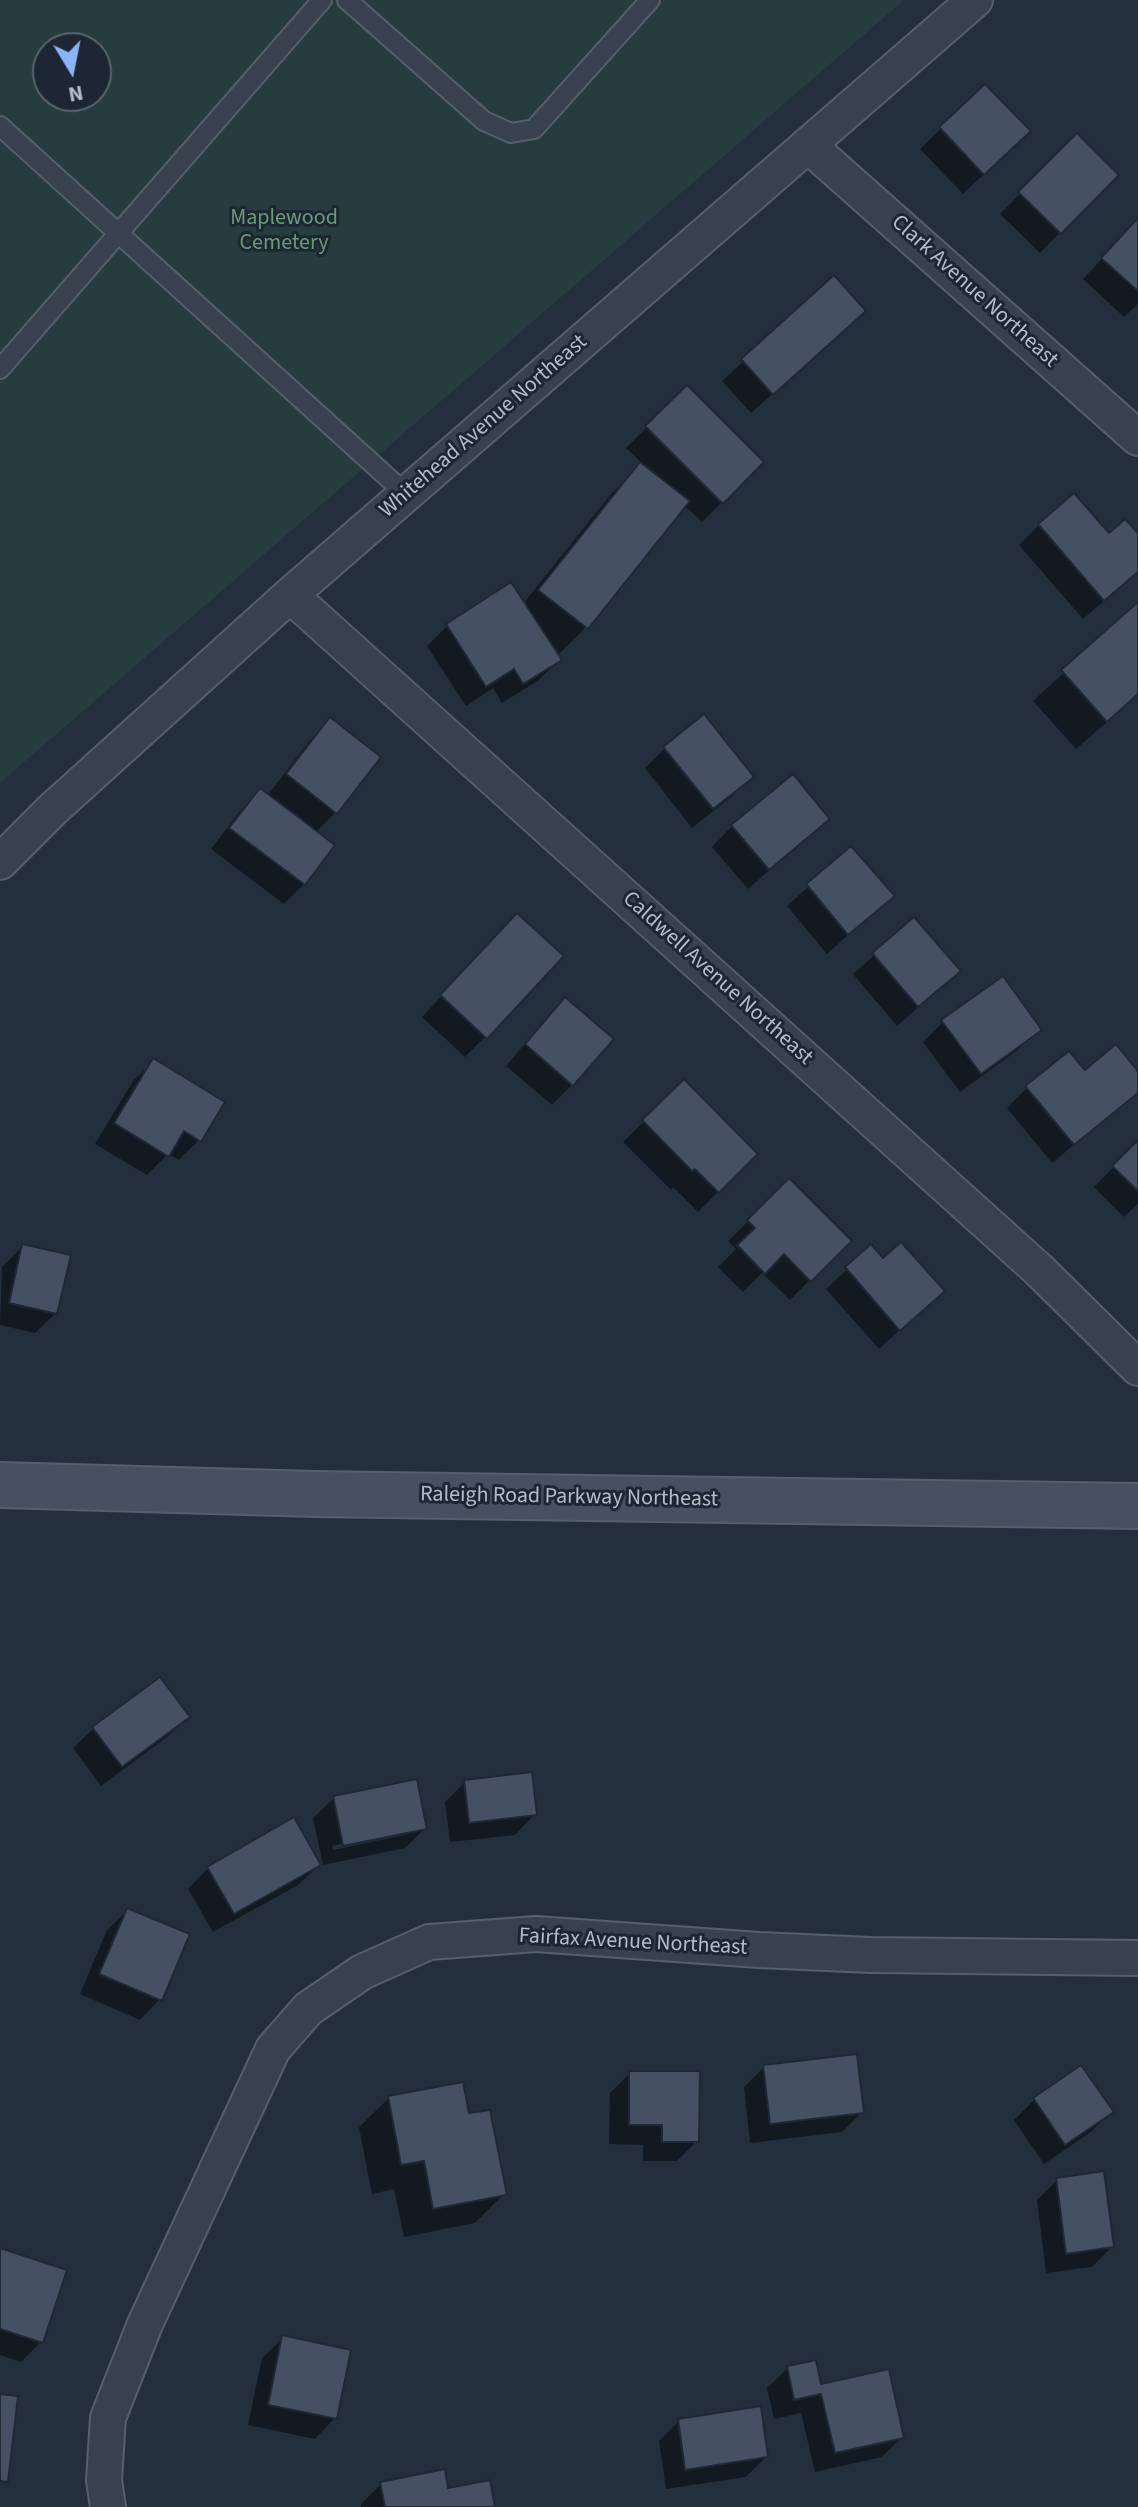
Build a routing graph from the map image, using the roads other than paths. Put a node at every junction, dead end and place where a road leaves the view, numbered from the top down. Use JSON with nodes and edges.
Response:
{"nodes":[{"id":1,"x":322,"y":0,"type":"edge"},
{"id":2,"x":347,"y":0,"type":"edge"},
{"id":3,"x":650,"y":0,"type":"edge"},
{"id":4,"x":975,"y":0,"type":"edge"},
{"id":5,"x":0,"y":126,"type":"edge"},
{"id":6,"x":809,"y":146,"type":"junction"},
{"id":7,"x":119,"y":231,"type":"junction"},
{"id":8,"x":0,"y":369,"type":"edge"},
{"id":9,"x":1138,"y":438,"type":"edge"},
{"id":10,"x":406,"y":494,"type":"junction"},
{"id":11,"x":290,"y":595,"type":"junction"},
{"id":12,"x":0,"y":862,"type":"edge"},
{"id":13,"x":1138,"y":1368,"type":"edge"},
{"id":14,"x":0,"y":1485,"type":"edge"},
{"id":15,"x":1138,"y":1506,"type":"edge"},
{"id":16,"x":1138,"y":1958,"type":"edge"},
{"id":17,"x":108,"y":2507,"type":"edge"}],
"edges":[{"from":1,"to":7,"type":"lane"},
{"from":2,"to":3,"type":"lane"},
{"from":4,"to":6,"type":"street","name":"Whitehead Avenue Northeast"},
{"from":5,"to":7,"type":"lane"},
{"from":6,"to":9,"type":"street","name":"Clark Avenue Northeast"},
{"from":6,"to":10,"type":"street","name":"Whitehead Avenue Northeast"},
{"from":7,"to":8,"type":"lane"},
{"from":7,"to":10,"type":"lane"},
{"from":10,"to":11,"type":"street","name":"Whitehead Avenue Northeast"},
{"from":11,"to":12,"type":"street","name":"Whitehead Avenue Northeast"},
{"from":11,"to":13,"type":"street","name":"Caldwell Avenue Northeast"},
{"from":14,"to":15,"type":"street","name":"Raleigh Road Parkway Northeast"},
{"from":16,"to":17,"type":"street","name":"Fairfax Avenue Northeast"}]}
